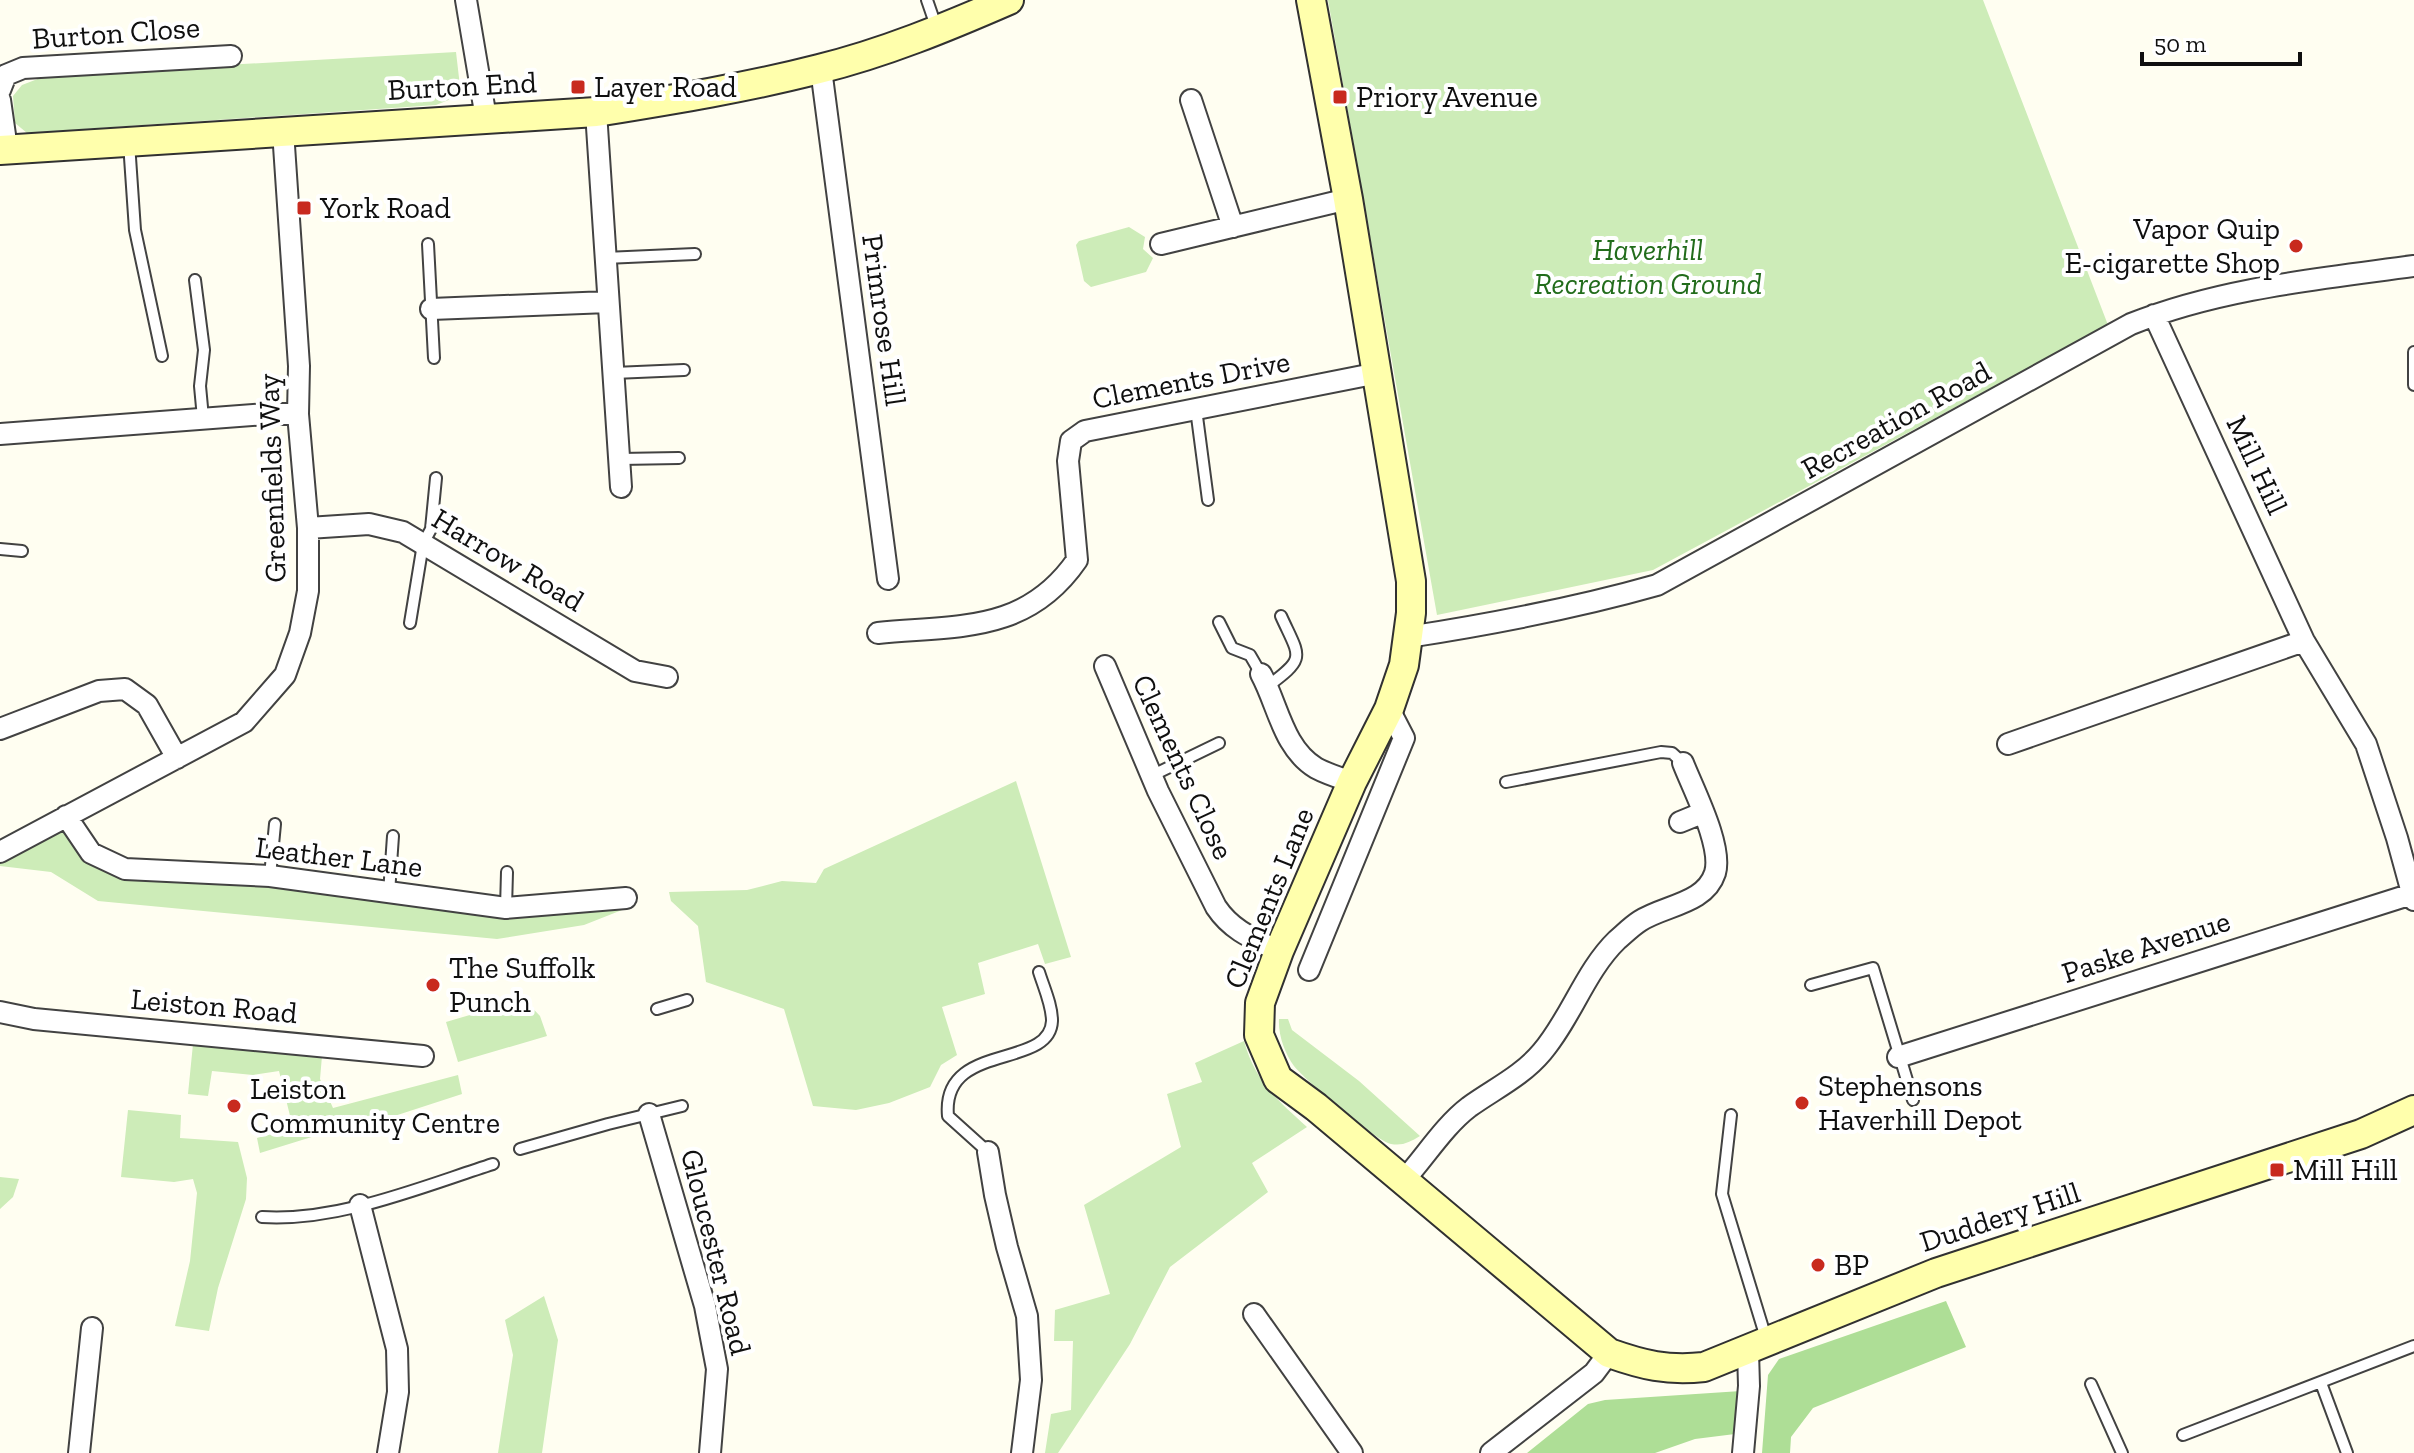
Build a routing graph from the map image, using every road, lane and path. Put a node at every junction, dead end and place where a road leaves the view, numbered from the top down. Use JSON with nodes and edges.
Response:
{"nodes":[{"id":1,"x":466,"y":0,"type":"edge"},
{"id":2,"x":927,"y":0,"type":"edge"},
{"id":3,"x":1009,"y":0,"type":"edge"},
{"id":4,"x":1311,"y":0,"type":"edge"},
{"id":5,"x":937,"y":31,"type":"junction"},
{"id":6,"x":231,"y":56,"type":"dead end"},
{"id":7,"x":821,"y":69,"type":"junction"},
{"id":8,"x":2,"y":79,"type":"edge"},
{"id":9,"x":0,"y":100,"type":"edge"},
{"id":10,"x":1191,"y":100,"type":"dead end"},
{"id":11,"x":596,"y":112,"type":"junction"},
{"id":12,"x":486,"y":118,"type":"junction"},
{"id":13,"x":283,"y":131,"type":"junction"},
{"id":14,"x":129,"y":141,"type":"junction"},
{"id":15,"x":4,"y":150,"type":"edge"},
{"id":16,"x":1348,"y":199,"type":"junction"},
{"id":17,"x":1233,"y":227,"type":"junction"},
{"id":18,"x":428,"y":244,"type":"dead end"},
{"id":19,"x":1161,"y":244,"type":"dead end"},
{"id":20,"x":695,"y":254,"type":"dead end"},
{"id":21,"x":605,"y":258,"type":"junction"},
{"id":22,"x":2414,"y":266,"type":"edge"},
{"id":23,"x":195,"y":280,"type":"dead end"},
{"id":24,"x":608,"y":302,"type":"junction"},
{"id":25,"x":431,"y":309,"type":"junction"},
{"id":26,"x":2154,"y":315,"type":"junction"},
{"id":27,"x":2414,"y":352,"type":"edge"},
{"id":28,"x":162,"y":356,"type":"dead end"},
{"id":29,"x":434,"y":358,"type":"dead end"},
{"id":30,"x":684,"y":370,"type":"dead end"},
{"id":31,"x":614,"y":373,"type":"junction"},
{"id":32,"x":1378,"y":373,"type":"junction"},
{"id":33,"x":2414,"y":385,"type":"edge"},
{"id":34,"x":1196,"y":409,"type":"junction"},
{"id":35,"x":298,"y":414,"type":"junction"},
{"id":36,"x":203,"y":418,"type":"junction"},
{"id":37,"x":0,"y":434,"type":"edge"},
{"id":38,"x":679,"y":458,"type":"dead end"},
{"id":39,"x":620,"y":459,"type":"junction"},
{"id":40,"x":436,"y":478,"type":"dead end"},
{"id":41,"x":621,"y":487,"type":"dead end"},
{"id":42,"x":1208,"y":500,"type":"dead end"},
{"id":43,"x":308,"y":528,"type":"junction"},
{"id":44,"x":423,"y":544,"type":"junction"},
{"id":45,"x":0,"y":549,"type":"edge"},
{"id":46,"x":22,"y":551,"type":"dead end"},
{"id":47,"x":888,"y":579,"type":"dead end"},
{"id":48,"x":1281,"y":616,"type":"dead end"},
{"id":49,"x":1219,"y":622,"type":"dead end"},
{"id":50,"x":410,"y":623,"type":"dead end"},
{"id":51,"x":878,"y":633,"type":"dead end"},
{"id":52,"x":1408,"y":637,"type":"junction"},
{"id":53,"x":2304,"y":641,"type":"junction"},
{"id":54,"x":1105,"y":666,"type":"dead end"},
{"id":55,"x":667,"y":677,"type":"dead end"},
{"id":56,"x":1264,"y":680,"type":"junction"},
{"id":57,"x":1389,"y":709,"type":"junction"},
{"id":58,"x":0,"y":729,"type":"edge"},
{"id":59,"x":1219,"y":743,"type":"dead end"},
{"id":60,"x":2008,"y":744,"type":"dead end"},
{"id":61,"x":177,"y":758,"type":"junction"},
{"id":62,"x":1683,"y":763,"type":"joint"},
{"id":63,"x":1151,"y":776,"type":"junction"},
{"id":64,"x":1352,"y":782,"type":"junction"},
{"id":65,"x":1506,"y":782,"type":"dead end"},
{"id":66,"x":1702,"y":813,"type":"junction"},
{"id":67,"x":66,"y":816,"type":"junction"},
{"id":68,"x":1680,"y":822,"type":"dead end"},
{"id":69,"x":275,"y":824,"type":"dead end"},
{"id":70,"x":393,"y":836,"type":"dead end"},
{"id":71,"x":0,"y":852,"type":"edge"},
{"id":72,"x":507,"y":872,"type":"dead end"},
{"id":73,"x":270,"y":876,"type":"junction"},
{"id":74,"x":389,"y":893,"type":"junction"},
{"id":75,"x":2413,"y":897,"type":"edge"},
{"id":76,"x":626,"y":898,"type":"dead end"},
{"id":77,"x":506,"y":908,"type":"junction"},
{"id":78,"x":1279,"y":951,"type":"junction"},
{"id":79,"x":1309,"y":970,"type":"dead end"},
{"id":80,"x":1039,"y":972,"type":"dead end"},
{"id":81,"x":1811,"y":985,"type":"dead end"},
{"id":82,"x":687,"y":1000,"type":"dead end"},
{"id":83,"x":657,"y":1009,"type":"dead end"},
{"id":84,"x":0,"y":1012,"type":"edge"},
{"id":85,"x":423,"y":1056,"type":"dead end"},
{"id":86,"x":1898,"y":1057,"type":"junction"},
{"id":87,"x":1913,"y":1100,"type":"dead end"},
{"id":88,"x":682,"y":1106,"type":"dead end"},
{"id":89,"x":2414,"y":1110,"type":"edge"},
{"id":90,"x":649,"y":1114,"type":"junction"},
{"id":91,"x":1731,"y":1115,"type":"dead end"},
{"id":92,"x":520,"y":1149,"type":"dead end"},
{"id":93,"x":988,"y":1152,"type":"joint"},
{"id":94,"x":493,"y":1164,"type":"dead end"},
{"id":95,"x":1404,"y":1180,"type":"junction"},
{"id":96,"x":360,"y":1205,"type":"junction"},
{"id":97,"x":262,"y":1217,"type":"dead end"},
{"id":98,"x":1254,"y":1314,"type":"dead end"},
{"id":99,"x":92,"y":1328,"type":"dead end"},
{"id":100,"x":1758,"y":1346,"type":"junction"},
{"id":101,"x":2414,"y":1346,"type":"edge"},
{"id":102,"x":1609,"y":1353,"type":"junction"},
{"id":103,"x":2321,"y":1383,"type":"junction"},
{"id":104,"x":2091,"y":1384,"type":"dead end"},
{"id":105,"x":2183,"y":1435,"type":"dead end"},
{"id":106,"x":79,"y":1453,"type":"edge"},
{"id":107,"x":388,"y":1453,"type":"edge"},
{"id":108,"x":710,"y":1453,"type":"edge"},
{"id":109,"x":1022,"y":1453,"type":"edge"},
{"id":110,"x":1352,"y":1453,"type":"edge"},
{"id":111,"x":1491,"y":1453,"type":"edge"},
{"id":112,"x":1743,"y":1453,"type":"edge"},
{"id":113,"x":2122,"y":1453,"type":"edge"},
{"id":114,"x":2347,"y":1453,"type":"edge"}],
"edges":[{"from":1,"to":12,"type":"street"},
{"from":2,"to":5,"type":"lane"},
{"from":3,"to":5,"type":"street","name":"Burton End"},
{"from":4,"to":16,"type":"street","name":"Clements Lane"},
{"from":5,"to":7,"type":"street","name":"Burton End"},
{"from":6,"to":8,"type":"street","name":"Burton Close"},
{"from":7,"to":11,"type":"street","name":"Burton End"},
{"from":7,"to":47,"type":"street","name":"Primrose Hill"},
{"from":9,"to":15,"type":"street"},
{"from":10,"to":17,"type":"street"},
{"from":11,"to":12,"type":"street","name":"Burton End"},
{"from":11,"to":21,"type":"street"},
{"from":12,"to":13,"type":"street","name":"Burton End"},
{"from":13,"to":14,"type":"street","name":"Burton End"},
{"from":13,"to":35,"type":"street","name":"Greenfields Way"},
{"from":14,"to":15,"type":"street","name":"Burton End"},
{"from":14,"to":28,"type":"lane"},
{"from":16,"to":17,"type":"street"},
{"from":16,"to":32,"type":"street","name":"Clements Lane"},
{"from":17,"to":19,"type":"street"},
{"from":18,"to":25,"type":"lane"},
{"from":20,"to":21,"type":"lane"},
{"from":21,"to":24,"type":"street"},
{"from":22,"to":26,"type":"street","name":"Recreation Road"},
{"from":23,"to":36,"type":"lane"},
{"from":24,"to":25,"type":"street"},
{"from":24,"to":31,"type":"street"},
{"from":25,"to":29,"type":"lane"},
{"from":26,"to":52,"type":"street","name":"Recreation Road"},
{"from":26,"to":53,"type":"street","name":"Mill Hill"},
{"from":27,"to":33,"type":"lane"},
{"from":30,"to":31,"type":"lane"},
{"from":31,"to":39,"type":"street"},
{"from":32,"to":34,"type":"street","name":"Clements Drive"},
{"from":32,"to":52,"type":"street","name":"Clements Lane"},
{"from":34,"to":42,"type":"lane"},
{"from":34,"to":51,"type":"street","name":"Clements Drive"},
{"from":35,"to":36,"type":"street"},
{"from":35,"to":43,"type":"street","name":"Greenfields Way"},
{"from":36,"to":37,"type":"street"},
{"from":38,"to":39,"type":"lane"},
{"from":39,"to":41,"type":"street"},
{"from":40,"to":44,"type":"lane"},
{"from":43,"to":44,"type":"street","name":"Harrow Road"},
{"from":43,"to":61,"type":"street","name":"Greenfields Way"},
{"from":44,"to":50,"type":"lane"},
{"from":44,"to":55,"type":"street","name":"Harrow Road"},
{"from":45,"to":46,"type":"lane"},
{"from":48,"to":56,"type":"lane"},
{"from":49,"to":56,"type":"lane"},
{"from":52,"to":57,"type":"street","name":"Clements Lane"},
{"from":53,"to":60,"type":"street"},
{"from":53,"to":75,"type":"street","name":"Mill Hill"},
{"from":54,"to":63,"type":"street","name":"Clements Close"},
{"from":56,"to":64,"type":"street"},
{"from":57,"to":64,"type":"street","name":"Clements Lane"},
{"from":57,"to":79,"type":"street"},
{"from":58,"to":61,"type":"street"},
{"from":59,"to":63,"type":"lane"},
{"from":61,"to":67,"type":"street","name":"Greenfields Way"},
{"from":62,"to":65,"type":"lane"},
{"from":62,"to":66,"type":"street"},
{"from":63,"to":78,"type":"street","name":"Clements Close"},
{"from":64,"to":78,"type":"street","name":"Clements Lane"},
{"from":66,"to":68,"type":"street"},
{"from":66,"to":95,"type":"street"},
{"from":67,"to":71,"type":"street","name":"Greenfields Way"},
{"from":67,"to":73,"type":"street","name":"Leather Lane"},
{"from":69,"to":73,"type":"lane"},
{"from":70,"to":74,"type":"lane"},
{"from":72,"to":77,"type":"lane"},
{"from":73,"to":74,"type":"street","name":"Leather Lane"},
{"from":74,"to":77,"type":"street","name":"Leather Lane"},
{"from":75,"to":86,"type":"street","name":"Paske Avenue"},
{"from":76,"to":77,"type":"street","name":"Leather Lane"},
{"from":78,"to":95,"type":"street","name":"Clements Lane"},
{"from":80,"to":93,"type":"lane"},
{"from":81,"to":86,"type":"lane"},
{"from":82,"to":83,"type":"lane"},
{"from":84,"to":85,"type":"street","name":"Leiston Road"},
{"from":86,"to":87,"type":"lane"},
{"from":88,"to":90,"type":"lane"},
{"from":89,"to":100,"type":"street","name":"Duddery Hill"},
{"from":90,"to":92,"type":"lane"},
{"from":90,"to":108,"type":"street","name":"Gloucester Road"},
{"from":91,"to":100,"type":"lane"},
{"from":93,"to":109,"type":"street"},
{"from":94,"to":96,"type":"lane"},
{"from":95,"to":102,"type":"street","name":"Clements Lane"},
{"from":96,"to":97,"type":"lane"},
{"from":96,"to":107,"type":"street"},
{"from":98,"to":110,"type":"street"},
{"from":99,"to":106,"type":"street"},
{"from":100,"to":102,"type":"street","name":"Duddery Hill"},
{"from":100,"to":112,"type":"street"},
{"from":101,"to":103,"type":"lane"},
{"from":102,"to":111,"type":"street"},
{"from":103,"to":105,"type":"lane"},
{"from":103,"to":114,"type":"lane"},
{"from":104,"to":113,"type":"lane"}]}
